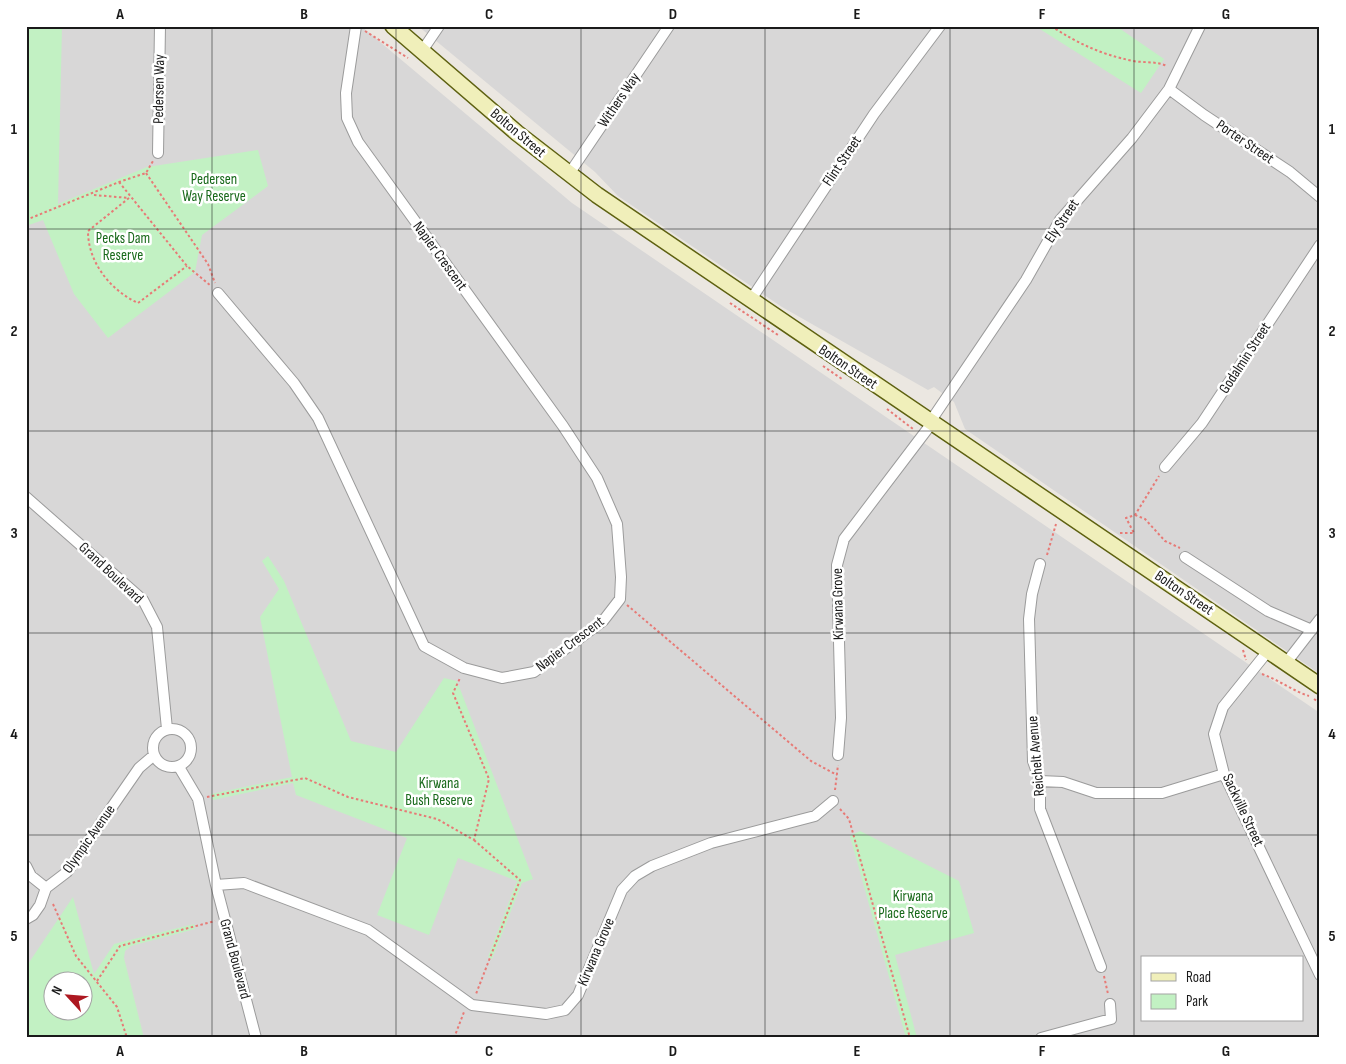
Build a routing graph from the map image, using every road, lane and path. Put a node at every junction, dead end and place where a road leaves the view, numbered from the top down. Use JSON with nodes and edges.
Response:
{"nodes":[{"id":1,"x":160,"y":26,"type":"edge"},
{"id":2,"x":356,"y":26,"type":"edge"},
{"id":3,"x":393,"y":26,"type":"edge"},
{"id":4,"x":439,"y":26,"type":"edge"},
{"id":5,"x":669,"y":26,"type":"edge"},
{"id":6,"x":940,"y":26,"type":"edge"},
{"id":7,"x":1051,"y":26,"type":"edge"},
{"id":8,"x":1200,"y":26,"type":"edge"},
{"id":9,"x":422,"y":51,"type":"junction"},
{"id":10,"x":1178,"y":71,"type":"junction"},
{"id":11,"x":1169,"y":88,"type":"junction"},
{"id":12,"x":158,"y":153,"type":"joint"},
{"id":13,"x":146,"y":173,"type":"junction"},
{"id":14,"x":569,"y":174,"type":"junction"},
{"id":15,"x":119,"y":182,"type":"junction"},
{"id":16,"x":92,"y":194,"type":"junction"},
{"id":17,"x":1320,"y":197,"type":"edge"},
{"id":18,"x":130,"y":198,"type":"junction"},
{"id":19,"x":26,"y":220,"type":"edge"},
{"id":20,"x":1320,"y":245,"type":"edge"},
{"id":21,"x":187,"y":266,"type":"junction"},
{"id":22,"x":218,"y":293,"type":"junction"},
{"id":23,"x":750,"y":301,"type":"junction"},
{"id":24,"x":931,"y":423,"type":"junction"},
{"id":25,"x":1165,"y":467,"type":"joint"},
{"id":26,"x":26,"y":496,"type":"edge"},
{"id":27,"x":1060,"y":510,"type":"junction"},
{"id":28,"x":1135,"y":515,"type":"junction"},
{"id":29,"x":1098,"y":536,"type":"junction"},
{"id":30,"x":1185,"y":557,"type":"joint"},
{"id":31,"x":1040,"y":564,"type":"joint"},
{"id":32,"x":620,"y":599,"type":"junction"},
{"id":33,"x":1320,"y":619,"type":"edge"},
{"id":34,"x":1312,"y":630,"type":"junction"},
{"id":35,"x":1241,"y":647,"type":"dead end"},
{"id":36,"x":1268,"y":652,"type":"junction"},
{"id":37,"x":1286,"y":663,"type":"junction"},
{"id":38,"x":464,"y":668,"type":"junction"},
{"id":39,"x":1255,"y":669,"type":"junction"},
{"id":40,"x":1320,"y":686,"type":"edge"},
{"id":41,"x":1320,"y":703,"type":"edge"},
{"id":42,"x":167,"y":729,"type":"junction"},
{"id":43,"x":838,"y":755,"type":"joint"},
{"id":44,"x":153,"y":756,"type":"junction"},
{"id":45,"x":179,"y":767,"type":"junction"},
{"id":46,"x":1224,"y":774,"type":"junction"},
{"id":47,"x":838,"y":775,"type":"junction"},
{"id":48,"x":1040,"y":781,"type":"junction"},
{"id":49,"x":198,"y":799,"type":"junction"},
{"id":50,"x":833,"y":801,"type":"junction"},
{"id":51,"x":474,"y":840,"type":"junction"},
{"id":52,"x":26,"y":866,"type":"edge"},
{"id":53,"x":216,"y":885,"type":"junction"},
{"id":54,"x":46,"y":888,"type":"junction"},
{"id":55,"x":224,"y":918,"type":"junction"},
{"id":56,"x":26,"y":919,"type":"edge"},
{"id":57,"x":1102,"y":967,"type":"joint"},
{"id":58,"x":1320,"y":975,"type":"edge"},
{"id":59,"x":97,"y":982,"type":"junction"},
{"id":60,"x":1110,"y":1004,"type":"joint"},
{"id":61,"x":472,"y":1005,"type":"junction"},
{"id":62,"x":127,"y":1038,"type":"edge"},
{"id":63,"x":256,"y":1038,"type":"edge"},
{"id":64,"x":454,"y":1038,"type":"edge"},
{"id":65,"x":910,"y":1038,"type":"edge"},
{"id":66,"x":1041,"y":1038,"type":"edge"}],
"edges":[{"from":1,"to":12,"type":"street","name":"Pedersen Way"},
{"from":2,"to":32,"type":"street","name":"Napier Crescent"},
{"from":3,"to":9,"type":"main road","name":"Bolton Street"},
{"from":4,"to":9,"type":"street"},
{"from":5,"to":14,"type":"street","name":"Withers Way"},
{"from":6,"to":23,"type":"street","name":"Flint Street"},
{"from":7,"to":10,"type":"path"},
{"from":8,"to":10,"type":"street","name":"Ely Street"},
{"from":9,"to":14,"type":"main road","name":"Bolton Street"},
{"from":10,"to":11,"type":"street","name":"Ely Street"},
{"from":11,"to":17,"type":"street","name":"Porter Street"},
{"from":11,"to":24,"type":"street","name":"Ely Street"},
{"from":12,"to":13,"type":"path"},
{"from":13,"to":15,"type":"path"},
{"from":13,"to":22,"type":"path"},
{"from":14,"to":23,"type":"main road","name":"Bolton Street"},
{"from":15,"to":16,"type":"path"},
{"from":15,"to":18,"type":"path"},
{"from":16,"to":18,"type":"path"},
{"from":16,"to":19,"type":"path"},
{"from":18,"to":21,"type":"path"},
{"from":18,"to":21,"type":"path"},
{"from":20,"to":25,"type":"street","name":"Godalmin Street"},
{"from":21,"to":22,"type":"path"},
{"from":22,"to":38,"type":"street","name":"Napier Crescent"},
{"from":23,"to":24,"type":"main road","name":"Bolton Street"},
{"from":24,"to":27,"type":"main road","name":"Bolton Street"},
{"from":24,"to":43,"type":"street","name":"Kirwana Grove"},
{"from":25,"to":28,"type":"path"},
{"from":26,"to":42,"type":"street","name":"Grand Boulevard"},
{"from":27,"to":29,"type":"main road","name":"Bolton Street"},
{"from":27,"to":31,"type":"path"},
{"from":28,"to":29,"type":"path"},
{"from":28,"to":30,"type":"path"},
{"from":29,"to":36,"type":"main road","name":"Bolton Street"},
{"from":30,"to":34,"type":"street","name":"Bolton Street"},
{"from":31,"to":48,"type":"street","name":"Reichelt Avenue"},
{"from":32,"to":38,"type":"street","name":"Napier Crescent"},
{"from":32,"to":47,"type":"path"},
{"from":33,"to":34,"type":"street"},
{"from":34,"to":37,"type":"street"},
{"from":35,"to":39,"type":"path"},
{"from":36,"to":37,"type":"main road","name":"Bolton Street"},
{"from":36,"to":39,"type":"street","name":"Sackville Street"},
{"from":37,"to":40,"type":"main road","name":"Bolton Street"},
{"from":38,"to":51,"type":"path"},
{"from":39,"to":41,"type":"path"},
{"from":39,"to":46,"type":"street","name":"Sackville Street"},
{"from":42,"to":44,"type":"street"},
{"from":42,"to":45,"type":"street"},
{"from":43,"to":47,"type":"path"},
{"from":44,"to":45,"type":"street"},
{"from":44,"to":54,"type":"street","name":"Olympic Avenue"},
{"from":45,"to":49,"type":"street","name":"Grand Boulevard"},
{"from":46,"to":48,"type":"street"},
{"from":46,"to":58,"type":"street","name":"Sackville Street"},
{"from":47,"to":50,"type":"path"},
{"from":48,"to":57,"type":"street","name":"Reichelt Avenue"},
{"from":49,"to":51,"type":"path"},
{"from":49,"to":53,"type":"street","name":"Grand Boulevard"},
{"from":50,"to":61,"type":"street","name":"Kirwana Grove"},
{"from":50,"to":65,"type":"path"},
{"from":51,"to":61,"type":"path"},
{"from":52,"to":54,"type":"street"},
{"from":53,"to":55,"type":"street","name":"Grand Boulevard"},
{"from":53,"to":61,"type":"street","name":"Kirwana Grove"},
{"from":54,"to":56,"type":"street"},
{"from":54,"to":59,"type":"path"},
{"from":55,"to":59,"type":"path"},
{"from":55,"to":63,"type":"street","name":"Grand Boulevard"},
{"from":57,"to":60,"type":"path"},
{"from":59,"to":62,"type":"path"},
{"from":60,"to":66,"type":"street"},
{"from":61,"to":64,"type":"path"}]}
